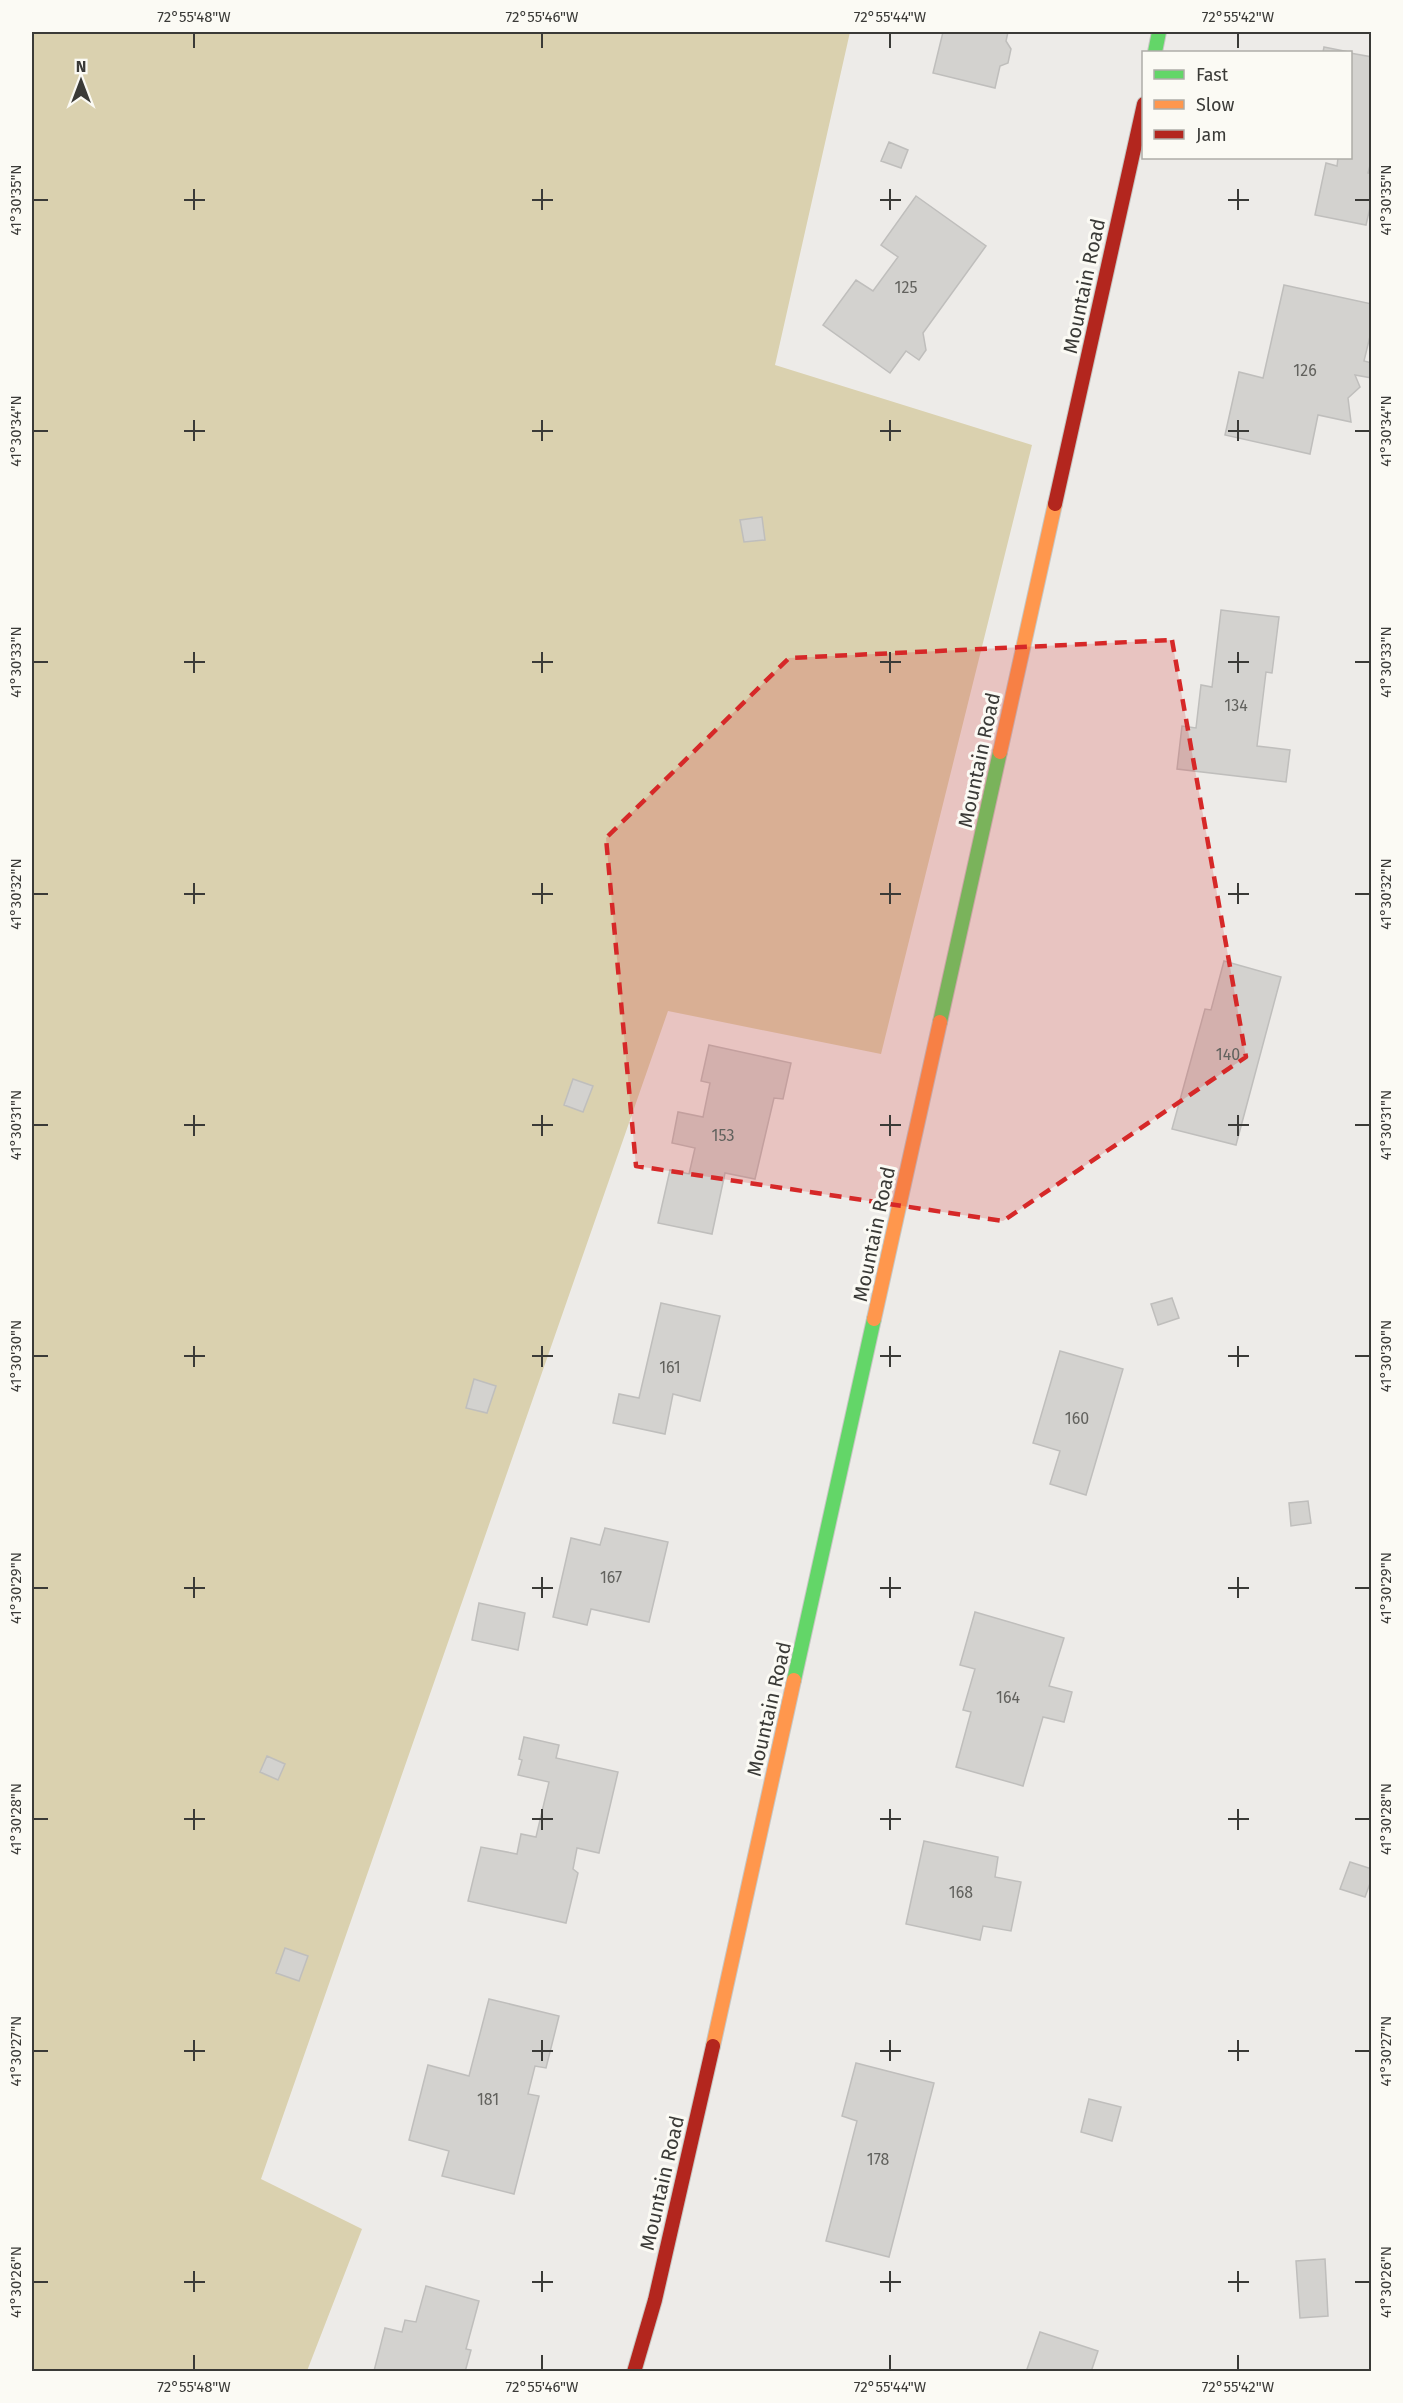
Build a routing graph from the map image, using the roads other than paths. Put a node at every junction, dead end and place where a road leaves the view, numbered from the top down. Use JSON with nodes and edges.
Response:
{"nodes":[{"id":1,"x":1159,"y":32,"type":"edge"},
{"id":2,"x":1155,"y":51,"type":"edge"},
{"id":3,"x":1142,"y":109,"type":"edge"},
{"id":4,"x":634,"y":2372,"type":"edge"}],
"edges":[{"from":1,"to":2,"type":"main road"},
{"from":3,"to":4,"type":"main road","name":"Mountain Road"}]}
